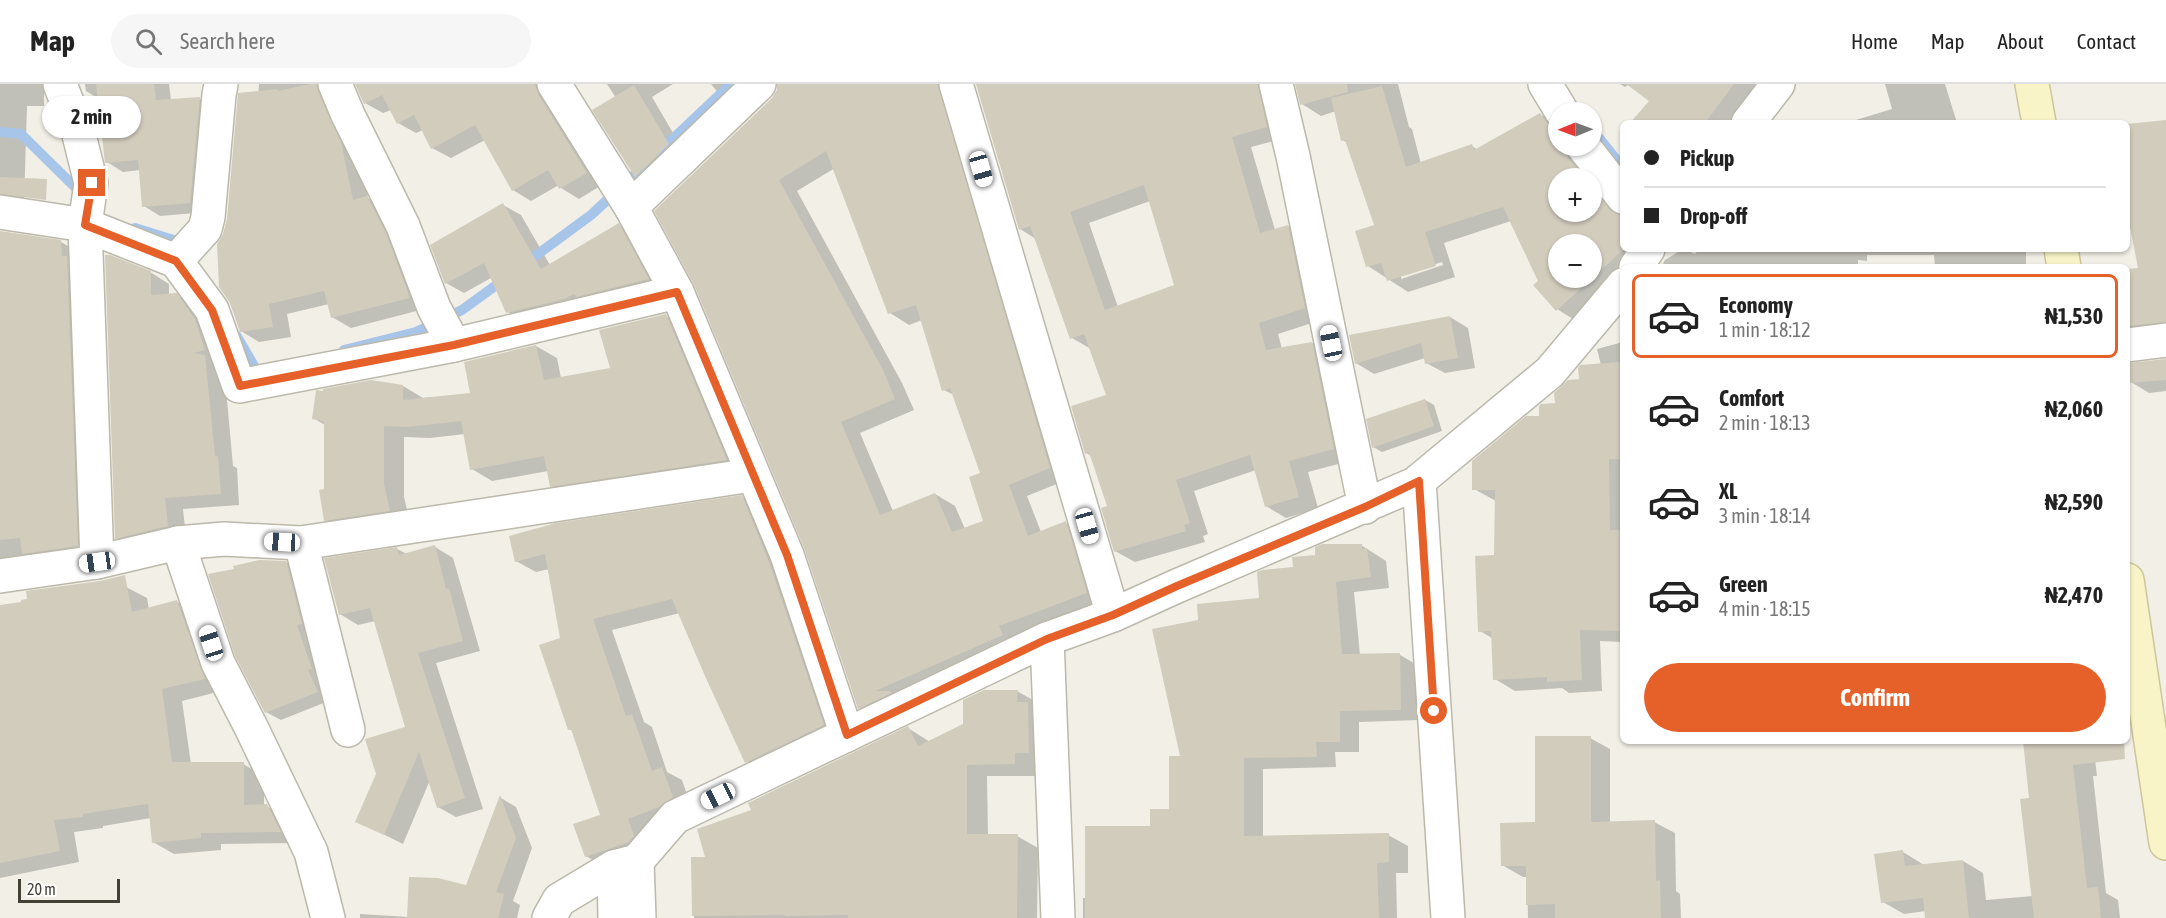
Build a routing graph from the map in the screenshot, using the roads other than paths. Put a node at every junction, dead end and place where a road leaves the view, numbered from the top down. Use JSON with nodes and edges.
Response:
{"nodes":[{"id":1,"x":60,"y":84,"type":"edge"},
{"id":2,"x":221,"y":84,"type":"edge"},
{"id":3,"x":335,"y":84,"type":"edge"},
{"id":4,"x":554,"y":84,"type":"edge"},
{"id":5,"x":759,"y":84,"type":"edge"},
{"id":6,"x":956,"y":84,"type":"edge"},
{"id":7,"x":1276,"y":84,"type":"edge"},
{"id":8,"x":1545,"y":84,"type":"edge"},
{"id":9,"x":1778,"y":84,"type":"edge"},
{"id":10,"x":2032,"y":84,"type":"edge"},
{"id":11,"x":1556,"y":102,"type":"edge"},
{"id":12,"x":1750,"y":120,"type":"edge"},
{"id":13,"x":2038,"y":120,"type":"edge"},
{"id":14,"x":1591,"y":156,"type":"edge"},
{"id":15,"x":1620,"y":193,"type":"edge"},
{"id":16,"x":622,"y":194,"type":"junction"},
{"id":17,"x":0,"y":212,"type":"edge"},
{"id":18,"x":85,"y":225,"type":"junction"},
{"id":19,"x":176,"y":261,"type":"junction"},
{"id":20,"x":1620,"y":289,"type":"edge"},
{"id":21,"x":677,"y":292,"type":"junction"},
{"id":22,"x":446,"y":329,"type":"junction"},
{"id":23,"x":2166,"y":340,"type":"edge"},
{"id":24,"x":2130,"y":345,"type":"edge"},
{"id":25,"x":752,"y":475,"type":"junction"},
{"id":26,"x":1419,"y":481,"type":"junction"},
{"id":27,"x":1365,"y":507,"type":"junction"},
{"id":28,"x":178,"y":543,"type":"junction"},
{"id":29,"x":302,"y":543,"type":"junction"},
{"id":30,"x":97,"y":562,"type":"junction"},
{"id":31,"x":0,"y":576,"type":"edge"},
{"id":32,"x":2130,"y":600,"type":"edge"},
{"id":33,"x":1113,"y":615,"type":"junction"},
{"id":34,"x":1047,"y":639,"type":"junction"},
{"id":35,"x":348,"y":730,"type":"dead end"},
{"id":36,"x":847,"y":735,"type":"junction"},
{"id":37,"x":2166,"y":843,"type":"edge"},
{"id":38,"x":625,"y":864,"type":"junction"},
{"id":39,"x":328,"y":918,"type":"edge"},
{"id":40,"x":549,"y":918,"type":"edge"},
{"id":41,"x":615,"y":918,"type":"edge"},
{"id":42,"x":639,"y":918,"type":"edge"},
{"id":43,"x":1058,"y":918,"type":"edge"},
{"id":44,"x":1448,"y":918,"type":"edge"}],
"edges":[{"from":1,"to":18,"type":"street"},
{"from":2,"to":19,"type":"street"},
{"from":3,"to":22,"type":"street"},
{"from":4,"to":16,"type":"street"},
{"from":5,"to":16,"type":"street"},
{"from":6,"to":33,"type":"street"},
{"from":7,"to":27,"type":"street"},
{"from":8,"to":11,"type":"street"},
{"from":9,"to":12,"type":"street"},
{"from":10,"to":13,"type":"street"},
{"from":14,"to":15,"type":"street"},
{"from":16,"to":21,"type":"street"},
{"from":17,"to":18,"type":"street"},
{"from":18,"to":19,"type":"street"},
{"from":18,"to":30,"type":"street"},
{"from":19,"to":22,"type":"street"},
{"from":20,"to":26,"type":"street"},
{"from":21,"to":22,"type":"street"},
{"from":21,"to":25,"type":"street"},
{"from":23,"to":24,"type":"street"},
{"from":25,"to":29,"type":"street"},
{"from":25,"to":36,"type":"street"},
{"from":26,"to":27,"type":"street"},
{"from":26,"to":44,"type":"street"},
{"from":27,"to":33,"type":"street"},
{"from":28,"to":29,"type":"street"},
{"from":28,"to":30,"type":"street"},
{"from":28,"to":39,"type":"street"},
{"from":29,"to":35,"type":"street"},
{"from":30,"to":31,"type":"street"},
{"from":32,"to":37,"type":"street"},
{"from":33,"to":34,"type":"street"},
{"from":34,"to":36,"type":"street"},
{"from":34,"to":43,"type":"street"},
{"from":36,"to":38,"type":"street"},
{"from":38,"to":40,"type":"street"},
{"from":38,"to":41,"type":"street"},
{"from":38,"to":42,"type":"street"}]}
